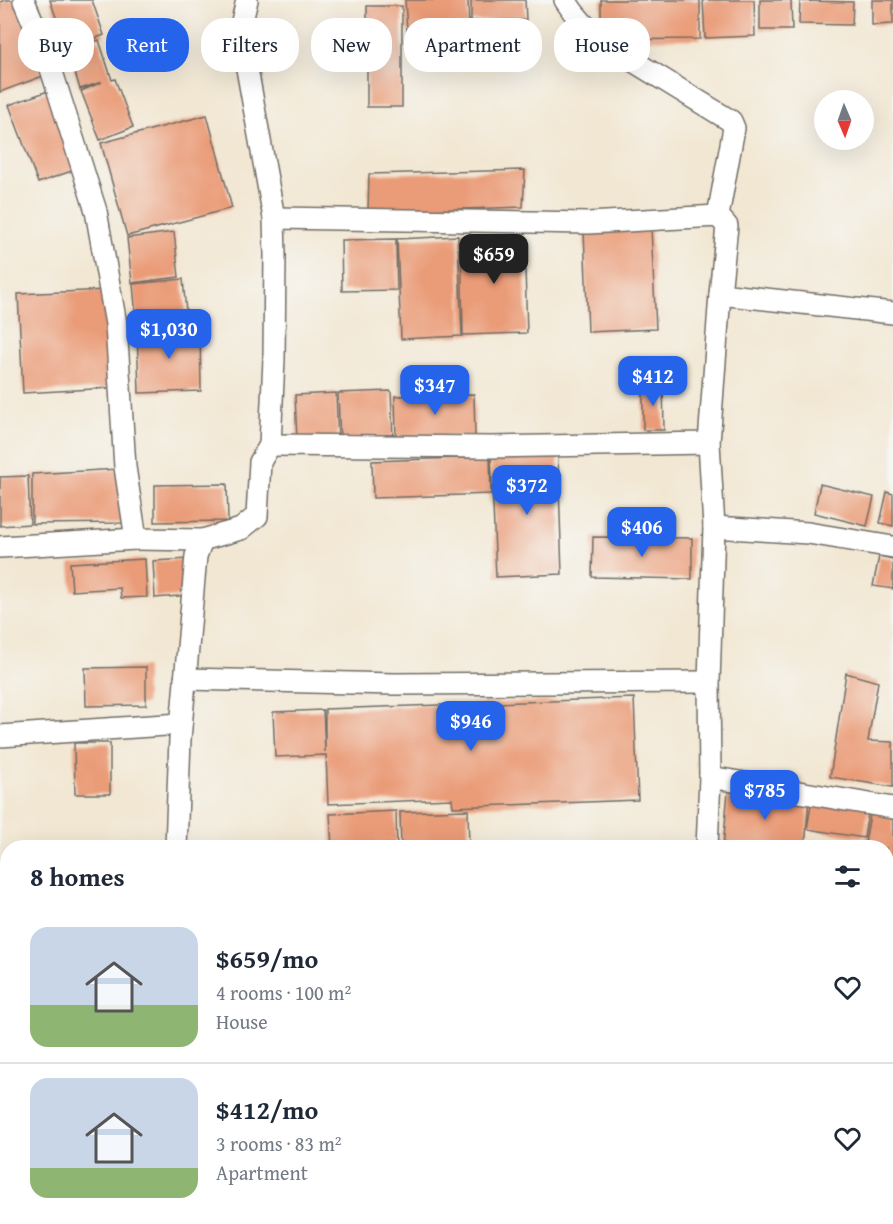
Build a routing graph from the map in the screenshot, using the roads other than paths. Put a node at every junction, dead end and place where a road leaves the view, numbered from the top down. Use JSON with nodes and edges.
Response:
{"nodes":[{"id":1,"x":247,"y":0,"type":"edge"},
{"id":2,"x":565,"y":0,"type":"edge"},
{"id":3,"x":24,"y":1,"type":"edge"},
{"id":4,"x":718,"y":216,"type":"junction"},
{"id":5,"x":273,"y":218,"type":"junction"},
{"id":6,"x":720,"y":294,"type":"junction"},
{"id":7,"x":893,"y":313,"type":"edge"},
{"id":8,"x":709,"y":442,"type":"junction"},
{"id":9,"x":270,"y":445,"type":"junction"},
{"id":10,"x":714,"y":527,"type":"junction"},
{"id":11,"x":136,"y":539,"type":"junction"},
{"id":12,"x":202,"y":540,"type":"junction"},
{"id":13,"x":0,"y":547,"type":"edge"},
{"id":14,"x":893,"y":548,"type":"edge"},
{"id":15,"x":185,"y":679,"type":"junction"},
{"id":16,"x":709,"y":682,"type":"junction"},
{"id":17,"x":181,"y":724,"type":"junction"},
{"id":18,"x":0,"y":736,"type":"edge"},
{"id":19,"x":710,"y":777,"type":"junction"},
{"id":20,"x":893,"y":808,"type":"edge"},
{"id":21,"x":176,"y":840,"type":"edge"},
{"id":22,"x":707,"y":840,"type":"edge"}],
"edges":[{"from":1,"to":5,"type":"street"},
{"from":2,"to":4,"type":"street"},
{"from":3,"to":11,"type":"street"},
{"from":4,"to":5,"type":"street"},
{"from":4,"to":6,"type":"street"},
{"from":5,"to":9,"type":"street"},
{"from":6,"to":7,"type":"street"},
{"from":6,"to":8,"type":"street"},
{"from":8,"to":9,"type":"street"},
{"from":8,"to":10,"type":"street"},
{"from":9,"to":12,"type":"street"},
{"from":10,"to":14,"type":"street"},
{"from":10,"to":16,"type":"street"},
{"from":11,"to":12,"type":"street"},
{"from":11,"to":13,"type":"street"},
{"from":12,"to":15,"type":"street"},
{"from":15,"to":16,"type":"street"},
{"from":15,"to":17,"type":"street"},
{"from":16,"to":19,"type":"street"},
{"from":17,"to":18,"type":"street"},
{"from":17,"to":21,"type":"street"},
{"from":19,"to":20,"type":"street"},
{"from":19,"to":22,"type":"street"}]}
